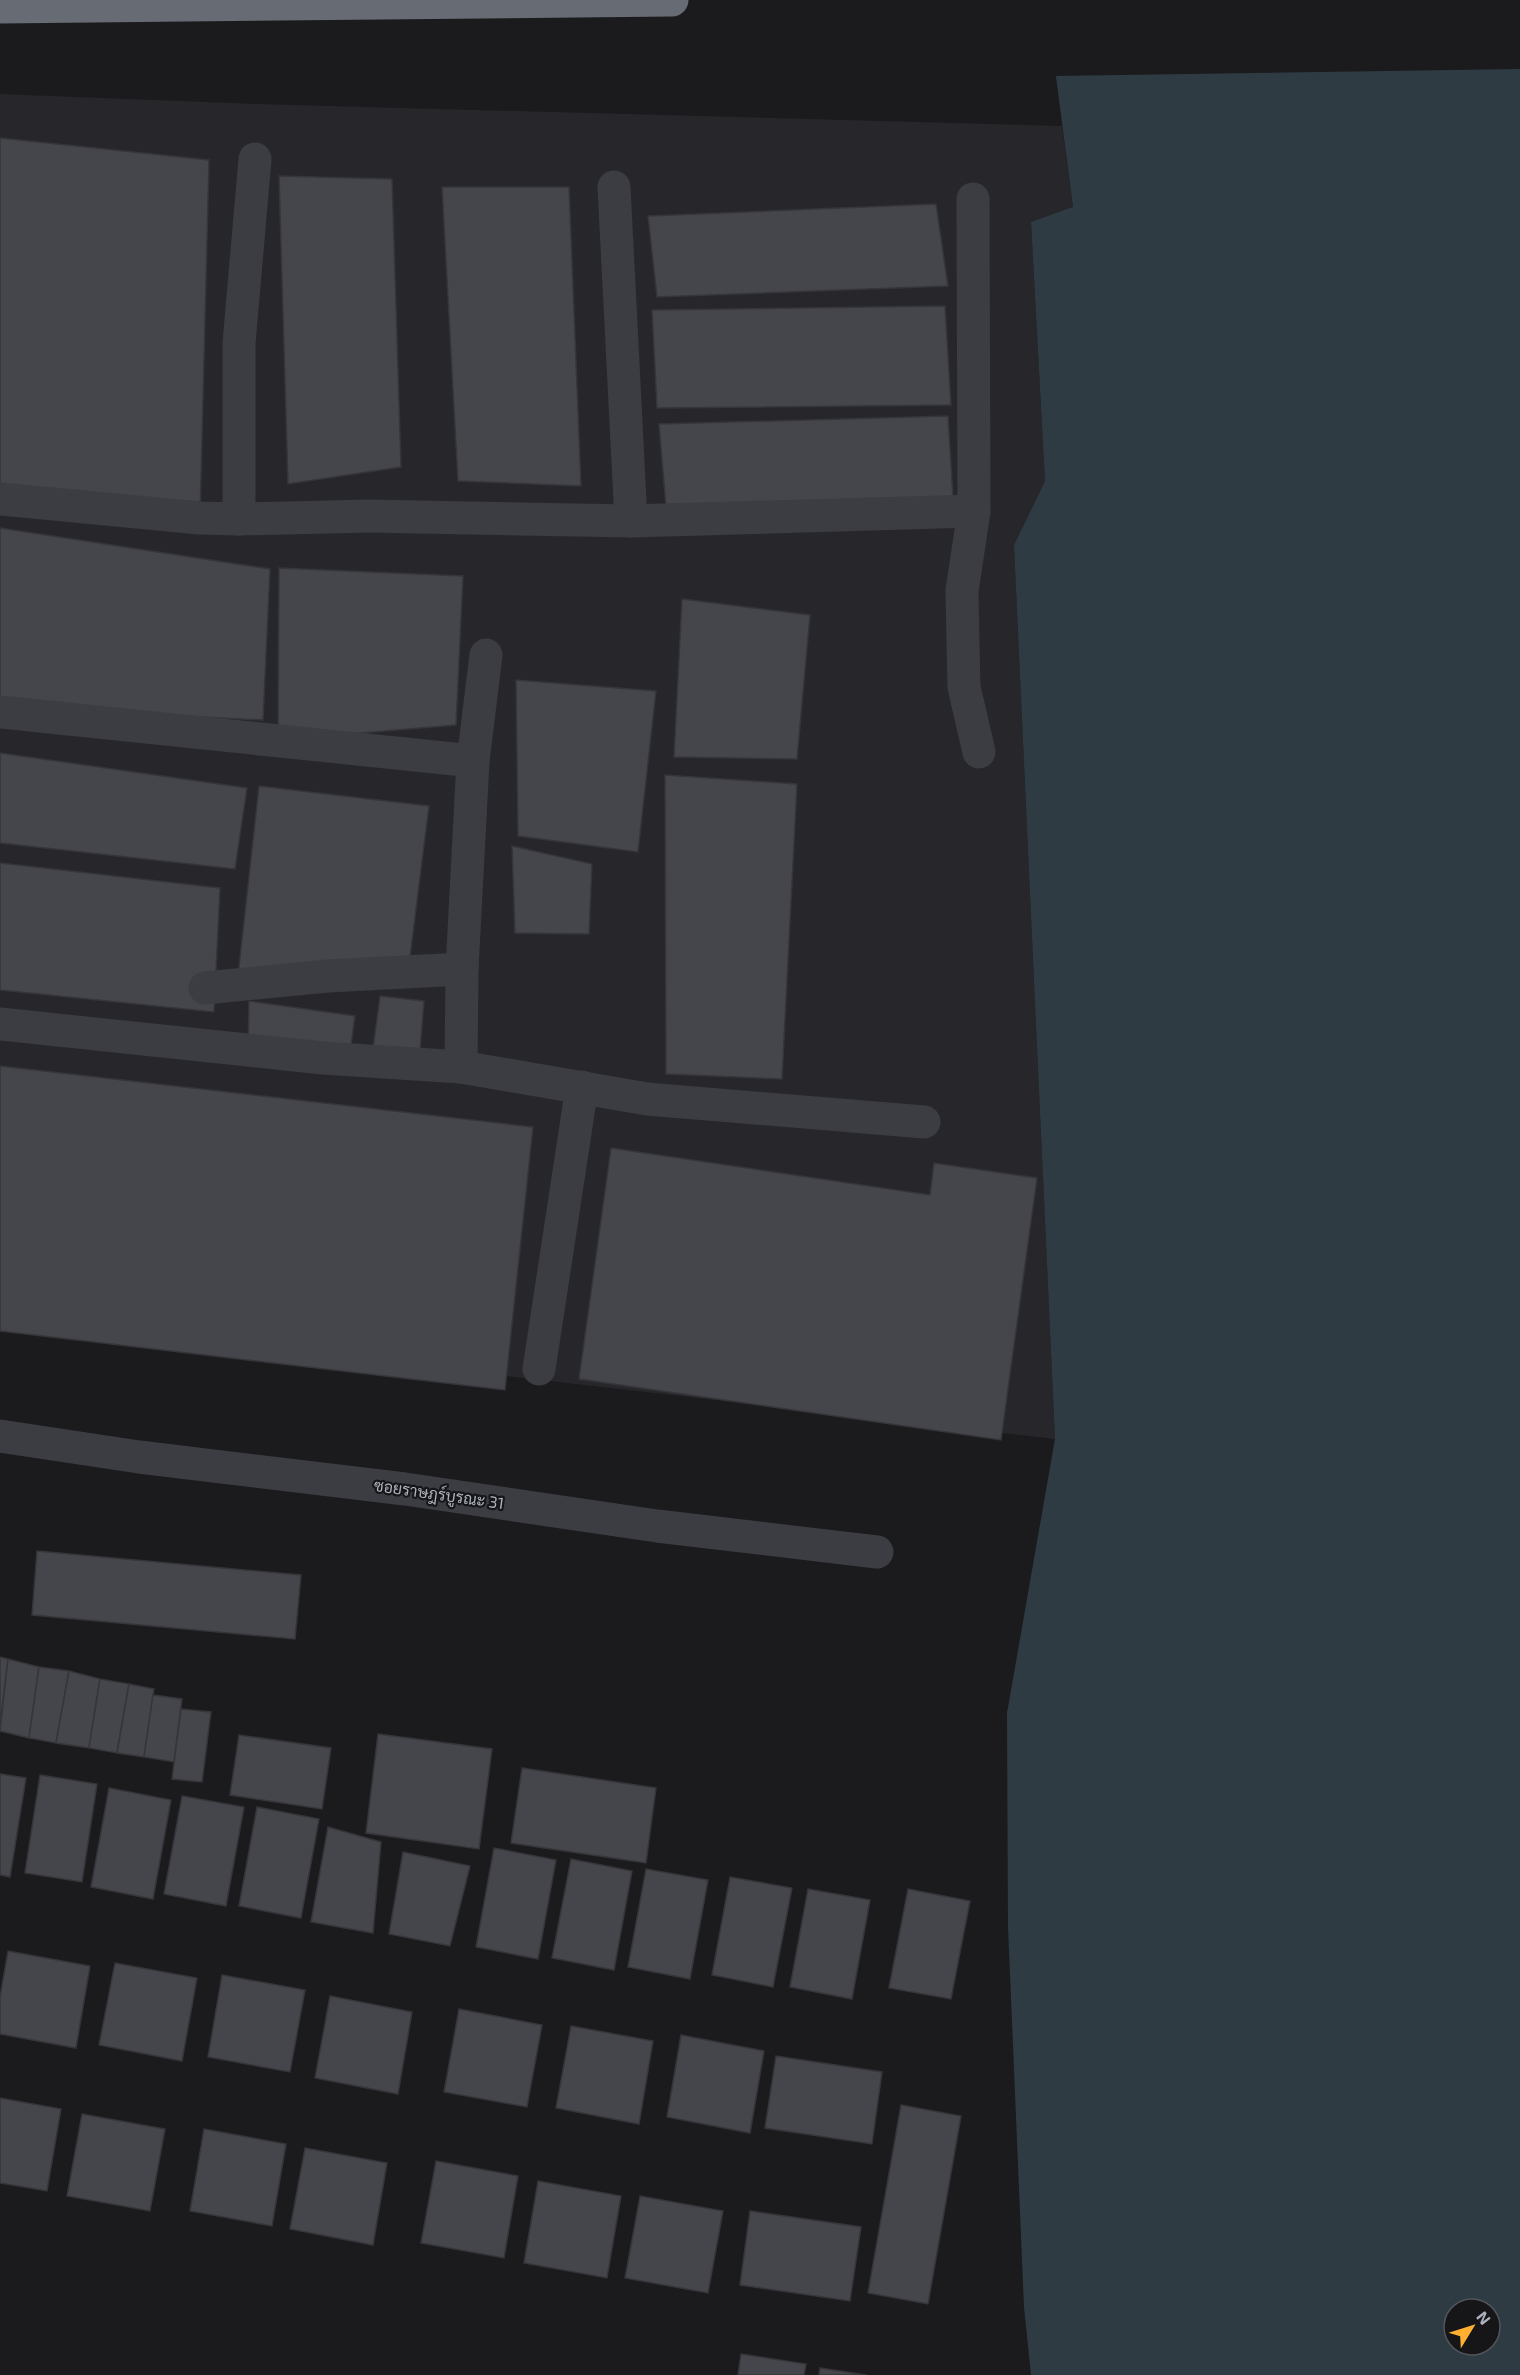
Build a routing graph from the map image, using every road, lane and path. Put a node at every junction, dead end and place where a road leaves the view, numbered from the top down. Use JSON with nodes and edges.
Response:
{"nodes":[{"id":1,"x":672,"y":0,"type":"edge"},
{"id":2,"x":0,"y":7,"type":"edge"},
{"id":3,"x":255,"y":159,"type":"dead end"},
{"id":4,"x":614,"y":187,"type":"dead end"},
{"id":5,"x":973,"y":199,"type":"dead end"},
{"id":6,"x":0,"y":499,"type":"edge"},
{"id":7,"x":974,"y":511,"type":"junction"},
{"id":8,"x":239,"y":519,"type":"junction"},
{"id":9,"x":631,"y":521,"type":"junction"},
{"id":10,"x":486,"y":655,"type":"dead end"},
{"id":11,"x":0,"y":712,"type":"edge"},
{"id":12,"x":979,"y":752,"type":"dead end"},
{"id":13,"x":473,"y":761,"type":"junction"},
{"id":14,"x":462,"y":969,"type":"junction"},
{"id":15,"x":205,"y":988,"type":"dead end"},
{"id":16,"x":0,"y":1024,"type":"edge"},
{"id":17,"x":461,"y":1066,"type":"junction"},
{"id":18,"x":582,"y":1087,"type":"junction"},
{"id":19,"x":924,"y":1122,"type":"dead end"},
{"id":20,"x":539,"y":1369,"type":"dead end"},
{"id":21,"x":0,"y":1436,"type":"edge"},
{"id":22,"x":877,"y":1552,"type":"dead end"}],
"edges":[{"from":1,"to":2,"type":"highway"},
{"from":3,"to":8,"type":"street"},
{"from":4,"to":9,"type":"street"},
{"from":5,"to":7,"type":"street"},
{"from":6,"to":8,"type":"street"},
{"from":7,"to":9,"type":"street"},
{"from":7,"to":12,"type":"street"},
{"from":8,"to":9,"type":"street"},
{"from":10,"to":13,"type":"street"},
{"from":11,"to":13,"type":"street"},
{"from":13,"to":14,"type":"street"},
{"from":14,"to":15,"type":"street"},
{"from":14,"to":17,"type":"street"},
{"from":16,"to":17,"type":"street"},
{"from":17,"to":18,"type":"street"},
{"from":18,"to":19,"type":"street"},
{"from":18,"to":20,"type":"street"},
{"from":21,"to":22,"type":"street","name":"ซอยราษฎร์บูรณะ 31"}]}
